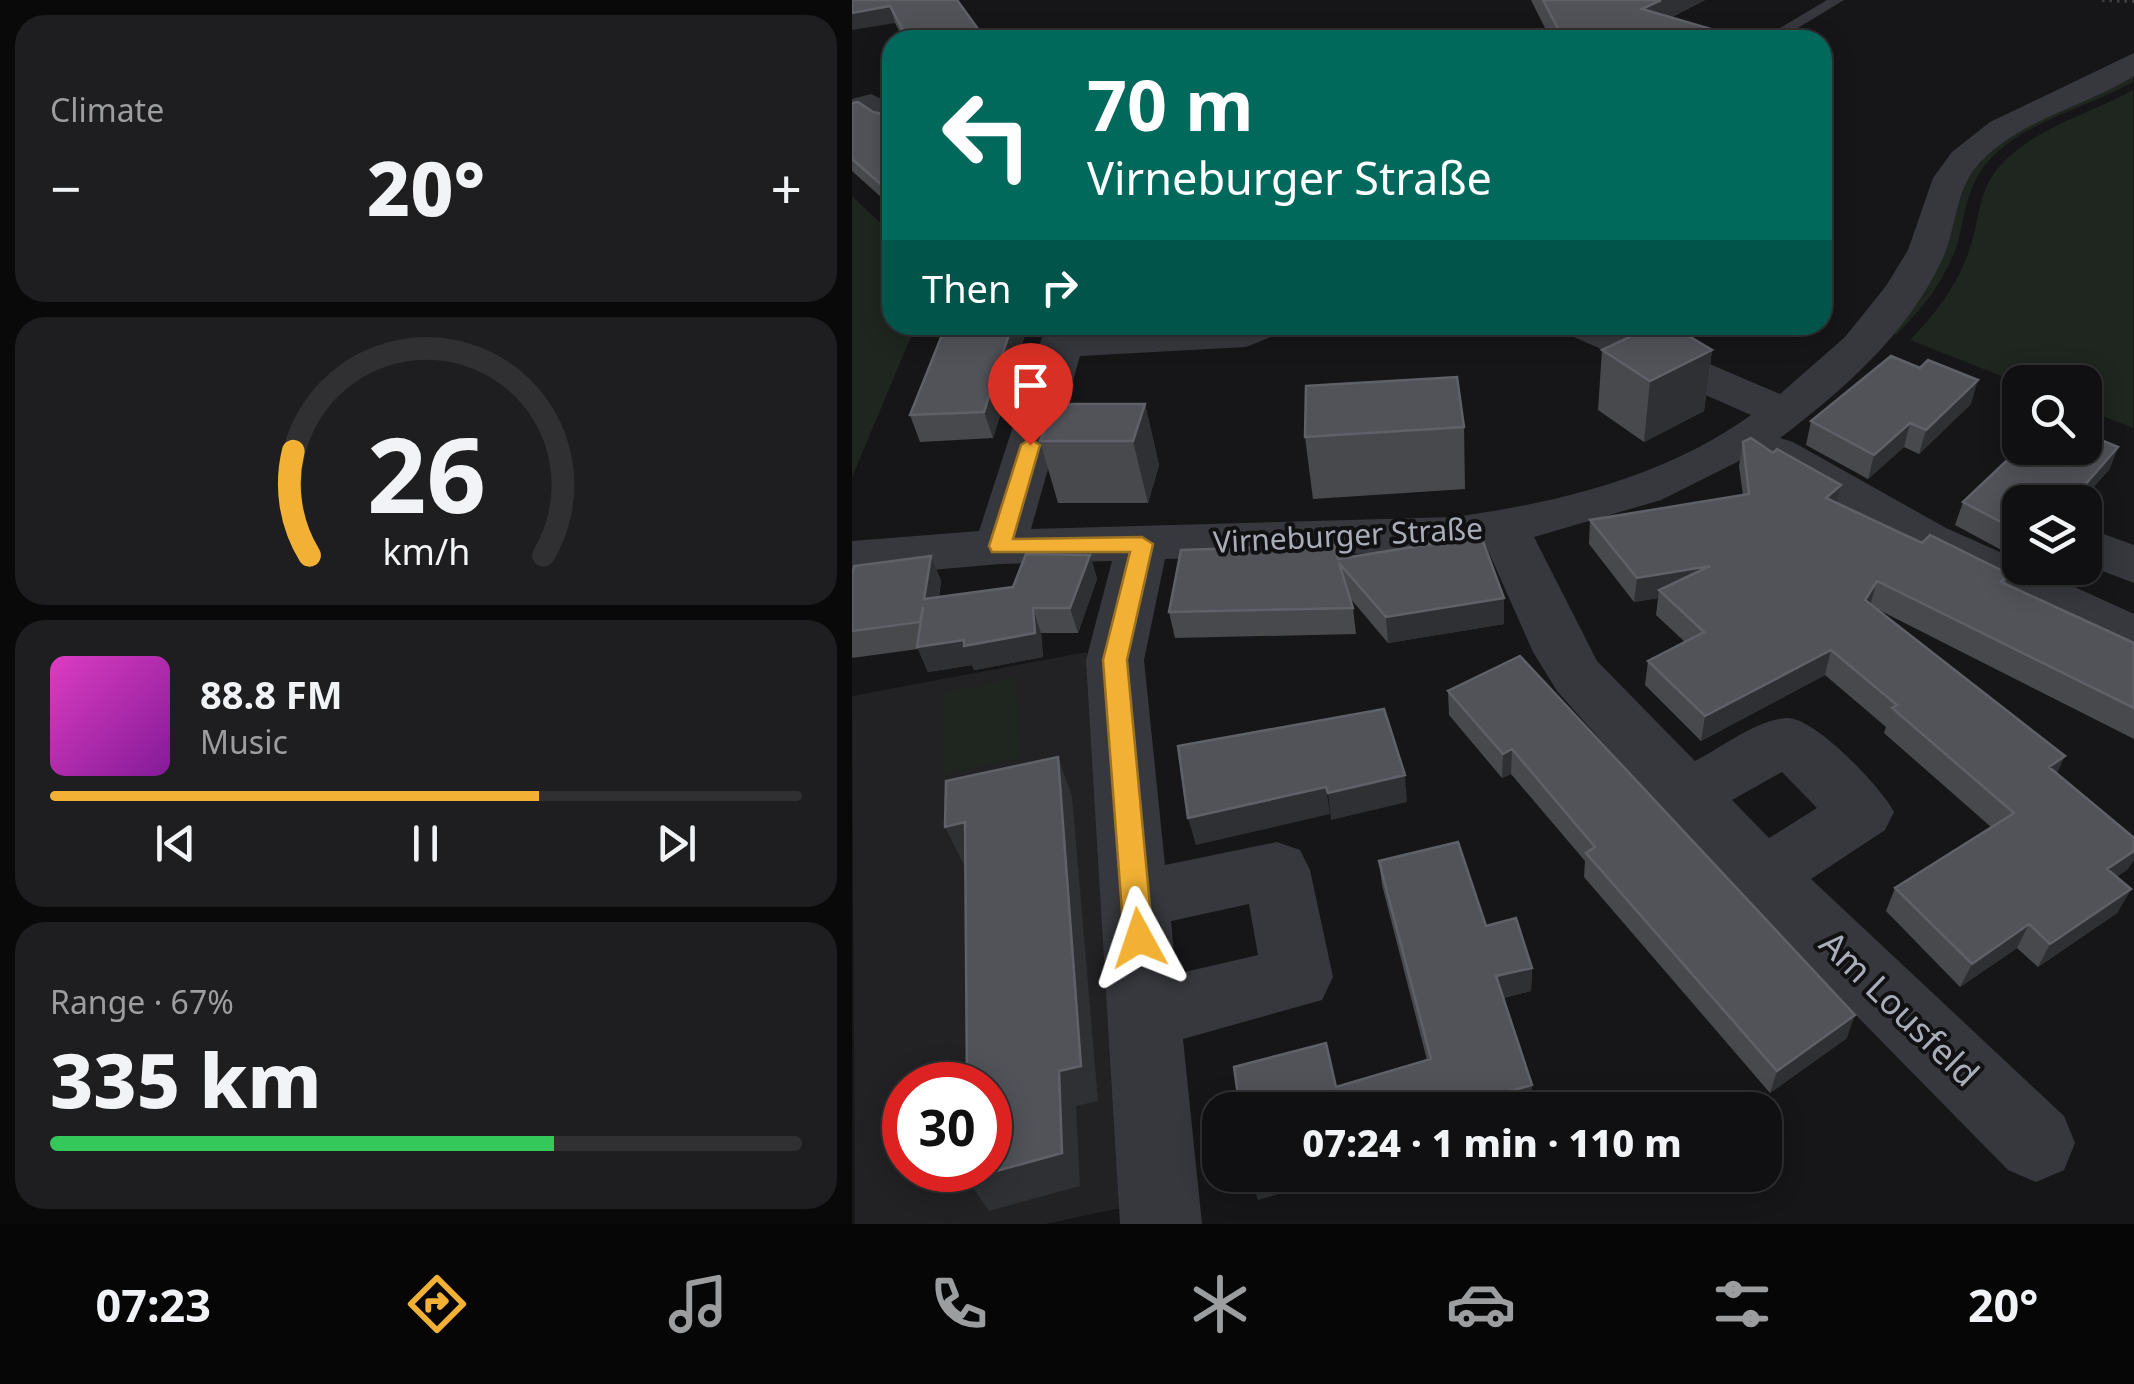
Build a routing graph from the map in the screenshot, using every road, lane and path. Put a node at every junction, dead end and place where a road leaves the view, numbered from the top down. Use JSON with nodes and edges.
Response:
{"nodes":[{"id":1,"x":1837,"y":0,"type":"edge"},
{"id":2,"x":2102,"y":0,"type":"edge"},
{"id":3,"x":2134,"y":1,"type":"edge"},
{"id":4,"x":1784,"y":30,"type":"edge"},
{"id":5,"x":2134,"y":62,"type":"edge"},
{"id":6,"x":852,"y":109,"type":"edge"},
{"id":7,"x":882,"y":113,"type":"edge"},
{"id":8,"x":882,"y":124,"type":"edge"},
{"id":9,"x":852,"y":133,"type":"edge"},
{"id":10,"x":1064,"y":335,"type":"edge"},
{"id":11,"x":1601,"y":335,"type":"edge"},
{"id":12,"x":1768,"y":425,"type":"junction"},
{"id":13,"x":1504,"y":528,"type":"junction"},
{"id":14,"x":1142,"y":544,"type":"junction"},
{"id":15,"x":1000,"y":546,"type":"junction"},
{"id":16,"x":2102,"y":552,"type":"edge"},
{"id":17,"x":852,"y":559,"type":"edge"},
{"id":18,"x":2002,"y":560,"type":"edge"},
{"id":19,"x":2134,"y":565,"type":"edge"},
{"id":20,"x":2059,"y":585,"type":"edge"},
{"id":21,"x":2134,"y":637,"type":"edge"},
{"id":22,"x":1685,"y":796,"type":"junction"},
{"id":23,"x":1763,"y":876,"type":"junction"},
{"id":24,"x":1136,"y":900,"type":"junction"},
{"id":25,"x":1145,"y":1015,"type":"junction"},
{"id":26,"x":2036,"y":1142,"type":"dead end"},
{"id":27,"x":1161,"y":1224,"type":"edge"}],
"edges":[{"from":1,"to":4,"type":"lane"},
{"from":2,"to":3,"type":"path"},
{"from":5,"to":12,"type":"street","name":"Virneburger Straße"},
{"from":6,"to":7,"type":"street"},
{"from":8,"to":9,"type":"street"},
{"from":10,"to":15,"type":"street"},
{"from":11,"to":12,"type":"street"},
{"from":12,"to":13,"type":"street","name":"Virneburger Straße"},
{"from":12,"to":18,"type":"street"},
{"from":13,"to":14,"type":"street","name":"Virneburger Straße"},
{"from":13,"to":22,"type":"street","name":"Am Lousfeld"},
{"from":14,"to":15,"type":"street","name":"Virneburger Straße"},
{"from":14,"to":24,"type":"street"},
{"from":15,"to":17,"type":"street","name":"Virneburger Straße"},
{"from":16,"to":19,"type":"street"},
{"from":20,"to":21,"type":"street"},
{"from":22,"to":23,"type":"street","name":"Am Lousfeld"},
{"from":22,"to":23,"type":"street"},
{"from":23,"to":26,"type":"street","name":"Am Lousfeld"},
{"from":24,"to":25,"type":"street"},
{"from":24,"to":25,"type":"street"},
{"from":25,"to":27,"type":"street"}]}
